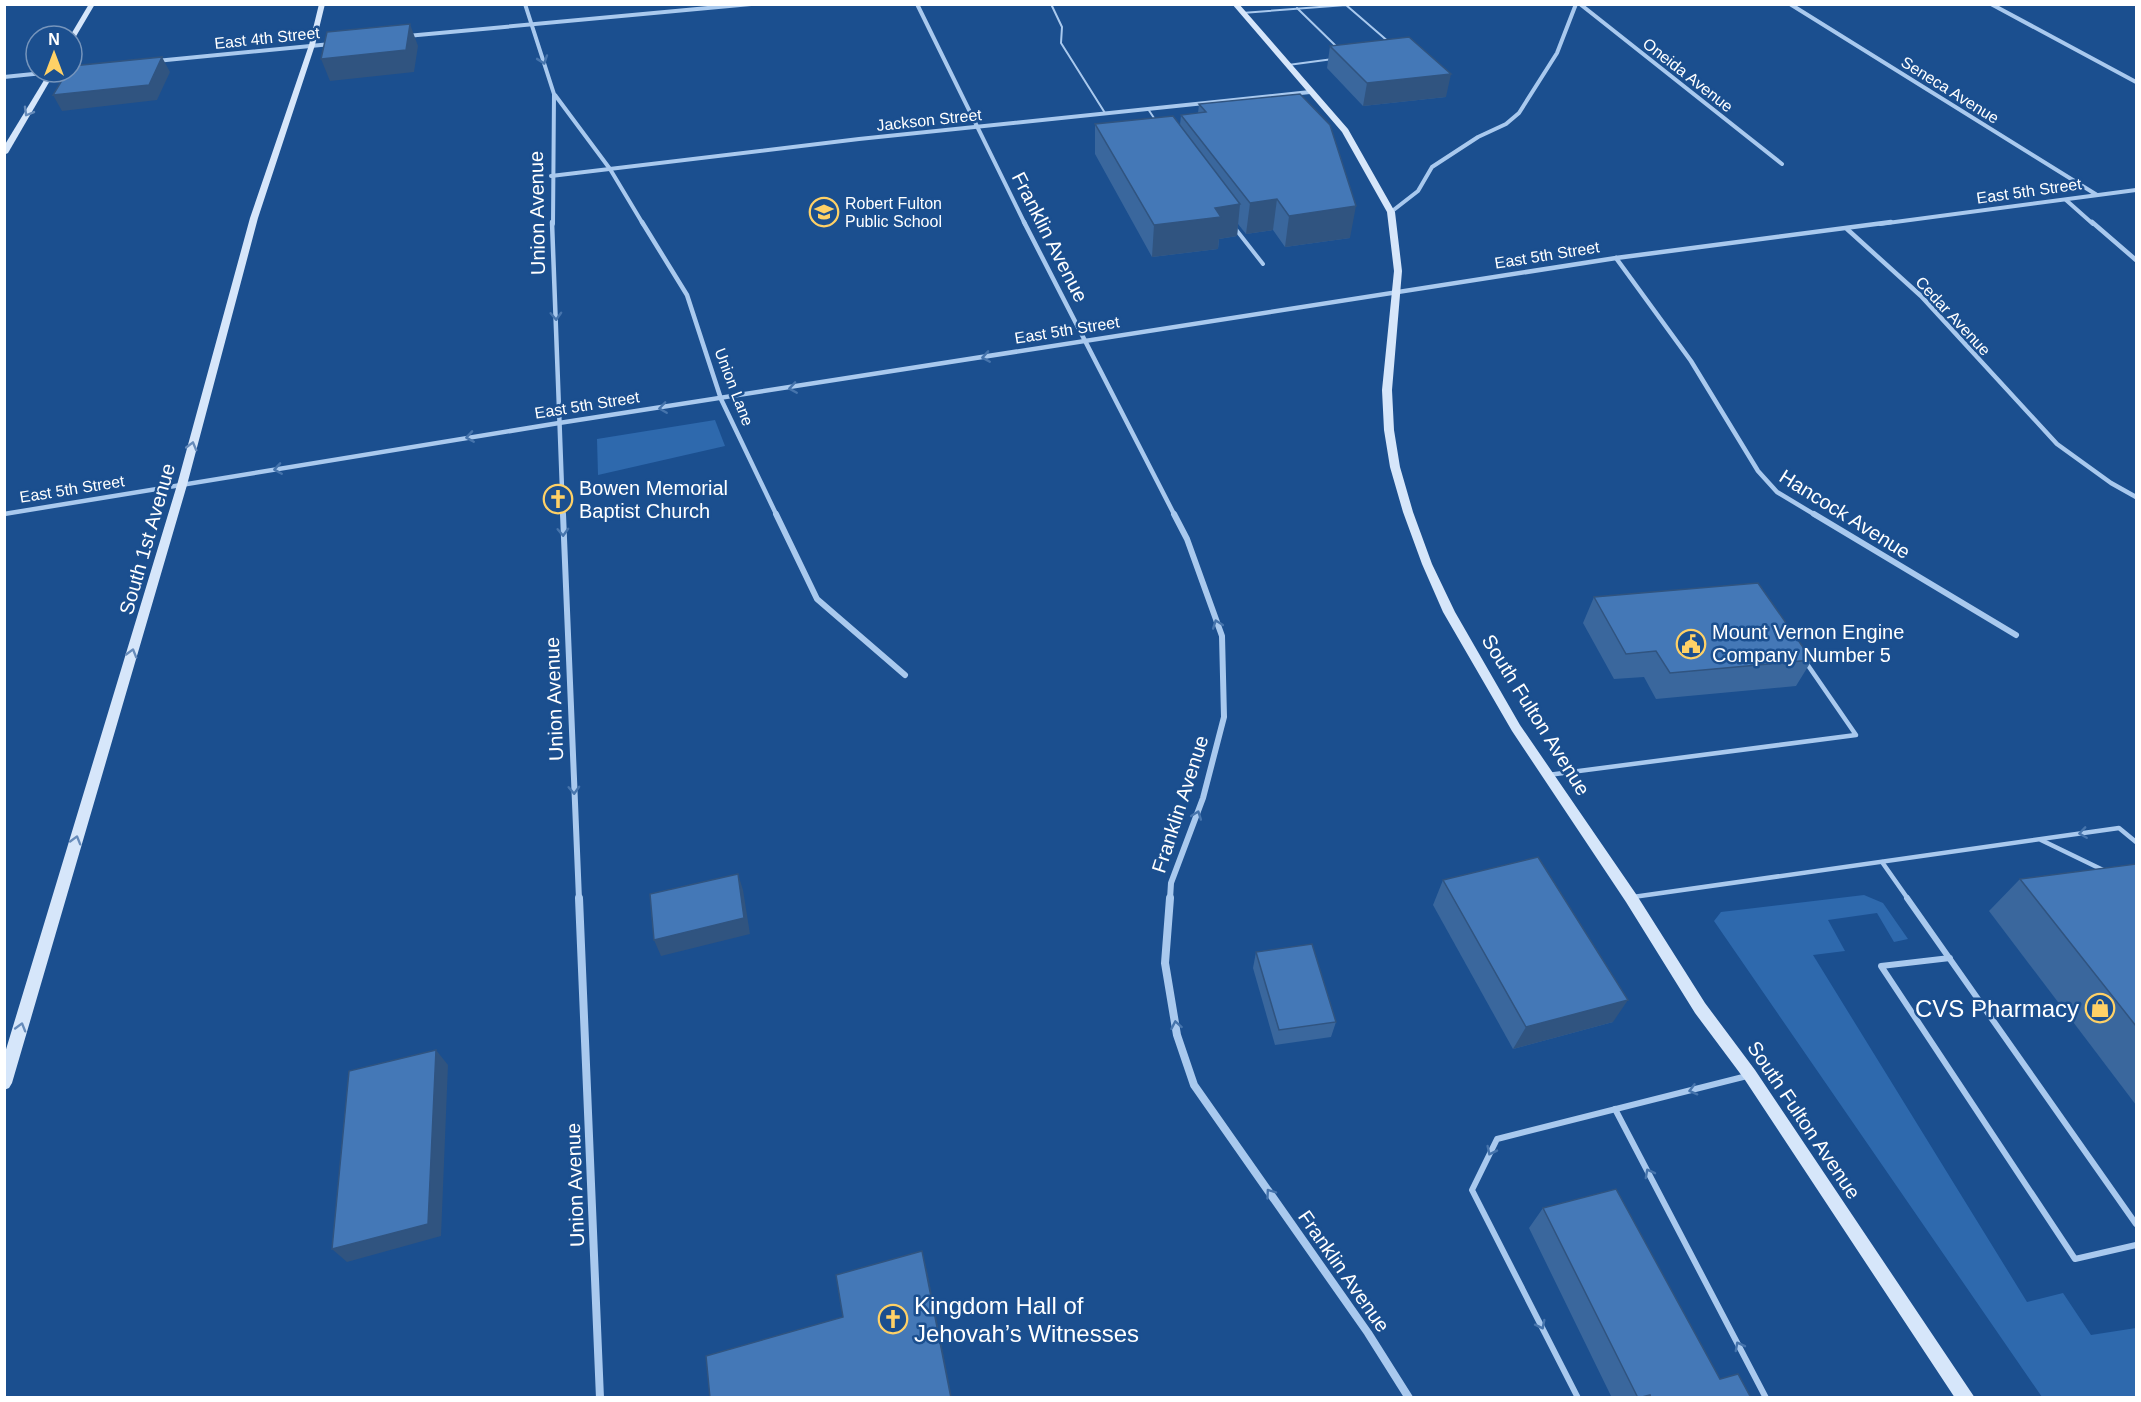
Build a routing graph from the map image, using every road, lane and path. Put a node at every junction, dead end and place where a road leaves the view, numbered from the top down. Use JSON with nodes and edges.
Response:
{"nodes":[{"id":1,"x":92,"y":4,"type":"edge"},
{"id":2,"x":322,"y":4,"type":"edge"},
{"id":3,"x":525,"y":4,"type":"edge"},
{"id":4,"x":751,"y":4,"type":"edge"},
{"id":5,"x":917,"y":4,"type":"edge"},
{"id":6,"x":1051,"y":4,"type":"edge"},
{"id":7,"x":1578,"y":4,"type":"edge"},
{"id":8,"x":1790,"y":4,"type":"edge"},
{"id":9,"x":1991,"y":4,"type":"edge"},
{"id":10,"x":1297,"y":8,"type":"junction"},
{"id":11,"x":1239,"y":9,"type":"edge"},
{"id":12,"x":530,"y":23,"type":"junction"},
{"id":13,"x":80,"y":24,"type":"edge"},
{"id":14,"x":404,"y":36,"type":"edge"},
{"id":15,"x":335,"y":43,"type":"edge"},
{"id":16,"x":312,"y":45,"type":"junction"},
{"id":17,"x":1339,"y":49,"type":"edge"},
{"id":18,"x":1396,"y":49,"type":"edge"},
{"id":19,"x":1338,"y":59,"type":"edge"},
{"id":20,"x":152,"y":62,"type":"edge"},
{"id":21,"x":1287,"y":65,"type":"junction"},
{"id":22,"x":24,"y":75,"type":"edge"},
{"id":23,"x":4,"y":77,"type":"edge"},
{"id":24,"x":2136,"y":82,"type":"edge"},
{"id":25,"x":45,"y":84,"type":"edge"},
{"id":26,"x":1310,"y":92,"type":"junction"},
{"id":27,"x":554,"y":94,"type":"junction"},
{"id":28,"x":1148,"y":109,"type":"junction"},
{"id":29,"x":1105,"y":113,"type":"junction"},
{"id":30,"x":975,"y":127,"type":"junction"},
{"id":31,"x":1160,"y":127,"type":"edge"},
{"id":32,"x":4,"y":153,"type":"edge"},
{"id":33,"x":1782,"y":164,"type":"dead end"},
{"id":34,"x":610,"y":169,"type":"junction"},
{"id":35,"x":551,"y":176,"type":"junction"},
{"id":36,"x":2136,"y":190,"type":"edge"},
{"id":37,"x":2097,"y":195,"type":"junction"},
{"id":38,"x":2066,"y":200,"type":"junction"},
{"id":39,"x":1391,"y":212,"type":"junction"},
{"id":40,"x":1229,"y":221,"type":"edge"},
{"id":41,"x":1847,"y":229,"type":"junction"},
{"id":42,"x":1616,"y":258,"type":"junction"},
{"id":43,"x":2136,"y":260,"type":"edge"},
{"id":44,"x":1263,"y":264,"type":"dead end"},
{"id":45,"x":1395,"y":292,"type":"junction"},
{"id":46,"x":1085,"y":340,"type":"junction"},
{"id":47,"x":721,"y":399,"type":"junction"},
{"id":48,"x":559,"y":423,"type":"junction"},
{"id":49,"x":182,"y":485,"type":"junction"},
{"id":50,"x":2136,"y":497,"type":"edge"},
{"id":51,"x":4,"y":514,"type":"edge"},
{"id":52,"x":2016,"y":635,"type":"dead end"},
{"id":53,"x":1798,"y":651,"type":"edge"},
{"id":54,"x":905,"y":675,"type":"dead end"},
{"id":55,"x":1548,"y":775,"type":"junction"},
{"id":56,"x":2040,"y":839,"type":"junction"},
{"id":57,"x":2136,"y":842,"type":"edge"},
{"id":58,"x":1882,"y":862,"type":"junction"},
{"id":59,"x":2107,"y":872,"type":"edge"},
{"id":60,"x":1630,"y":898,"type":"junction"},
{"id":61,"x":1950,"y":958,"type":"junction"},
{"id":62,"x":1750,"y":1075,"type":"junction"},
{"id":63,"x":4,"y":1083,"type":"edge"},
{"id":64,"x":1615,"y":1109,"type":"junction"},
{"id":65,"x":2136,"y":1224,"type":"edge"},
{"id":66,"x":2136,"y":1245,"type":"edge"},
{"id":67,"x":600,"y":1398,"type":"edge"},
{"id":68,"x":1409,"y":1398,"type":"edge"},
{"id":69,"x":1578,"y":1398,"type":"edge"},
{"id":70,"x":1766,"y":1398,"type":"edge"},
{"id":71,"x":1966,"y":1398,"type":"edge"}],
"edges":[{"from":1,"to":13,"type":"street"},
{"from":2,"to":16,"type":"street","name":"South 1st Avenue"},
{"from":3,"to":12,"type":"street","name":"Union Avenue"},
{"from":4,"to":12,"type":"street"},
{"from":5,"to":30,"type":"street","name":"Franklin Avenue"},
{"from":6,"to":29,"type":"lane"},
{"from":7,"to":33,"type":"street","name":"Oneida Avenue"},
{"from":7,"to":39,"type":"street"},
{"from":8,"to":37,"type":"street","name":"Seneca Avenue"},
{"from":9,"to":24,"type":"street"},
{"from":10,"to":11,"type":"lane"},
{"from":10,"to":17,"type":"lane"},
{"from":10,"to":18,"type":"lane"},
{"from":11,"to":21,"type":"street","name":"South Fulton Avenue"},
{"from":12,"to":14,"type":"street"},
{"from":12,"to":27,"type":"street","name":"Union Avenue","one_way":true},
{"from":15,"to":16,"type":"street","name":"East 4th Street"},
{"from":16,"to":20,"type":"street","name":"East 4th Street"},
{"from":49,"to":16,"type":"street","name":"South 1st Avenue","one_way":true},
{"from":19,"to":21,"type":"lane"},
{"from":21,"to":26,"type":"street","name":"South Fulton Avenue"},
{"from":22,"to":23,"type":"street"},
{"from":25,"to":32,"type":"street","one_way":true},
{"from":26,"to":28,"type":"street","name":"Jackson Street"},
{"from":26,"to":39,"type":"street","name":"South Fulton Avenue"},
{"from":27,"to":34,"type":"street","name":"Union Lane"},
{"from":27,"to":35,"type":"street","name":"Union Avenue"},
{"from":28,"to":29,"type":"street","name":"Jackson Street"},
{"from":28,"to":31,"type":"lane"},
{"from":29,"to":30,"type":"street","name":"Jackson Street"},
{"from":30,"to":34,"type":"street","name":"Jackson Street"},
{"from":30,"to":46,"type":"street","name":"Franklin Avenue"},
{"from":34,"to":35,"type":"street","name":"Jackson Street"},
{"from":34,"to":47,"type":"street","name":"Union Lane"},
{"from":35,"to":48,"type":"street","name":"Union Avenue","one_way":true},
{"from":36,"to":37,"type":"street","name":"East 5th Street"},
{"from":37,"to":38,"type":"street","name":"East 5th Street"},
{"from":38,"to":41,"type":"street","name":"East 5th Street"},
{"from":38,"to":43,"type":"street"},
{"from":39,"to":45,"type":"street","name":"South Fulton Avenue"},
{"from":40,"to":44,"type":"lane"},
{"from":41,"to":42,"type":"street","name":"East 5th Street"},
{"from":41,"to":50,"type":"street","name":"Cedar Avenue"},
{"from":42,"to":45,"type":"street","name":"East 5th Street"},
{"from":42,"to":52,"type":"street","name":"Hancock Avenue"},
{"from":45,"to":46,"type":"street","name":"East 5th Street"},
{"from":45,"to":55,"type":"street","name":"South Fulton Avenue"},
{"from":46,"to":47,"type":"street","name":"East 5th Street","one_way":true},
{"from":68,"to":46,"type":"street","name":"Franklin Avenue","one_way":true},
{"from":47,"to":48,"type":"street","name":"East 5th Street","one_way":true},
{"from":47,"to":54,"type":"street","name":"Union Lane"},
{"from":48,"to":49,"type":"street","name":"East 5th Street","one_way":true},
{"from":48,"to":67,"type":"street","name":"Union Avenue","one_way":true},
{"from":49,"to":51,"type":"street","name":"East 5th Street"},
{"from":63,"to":49,"type":"street","name":"South 1st Avenue","one_way":true},
{"from":53,"to":55,"type":"lane"},
{"from":55,"to":60,"type":"street","name":"South Fulton Avenue"},
{"from":57,"to":56,"type":"lane","one_way":true},
{"from":56,"to":58,"type":"lane"},
{"from":56,"to":59,"type":"lane"},
{"from":58,"to":60,"type":"lane"},
{"from":58,"to":61,"type":"lane"},
{"from":60,"to":62,"type":"street","name":"South Fulton Avenue"},
{"from":61,"to":65,"type":"lane"},
{"from":61,"to":66,"type":"lane"},
{"from":62,"to":64,"type":"lane","one_way":true},
{"from":62,"to":71,"type":"street","name":"South Fulton Avenue"},
{"from":64,"to":69,"type":"lane","one_way":true},
{"from":70,"to":64,"type":"lane","one_way":true}]}
